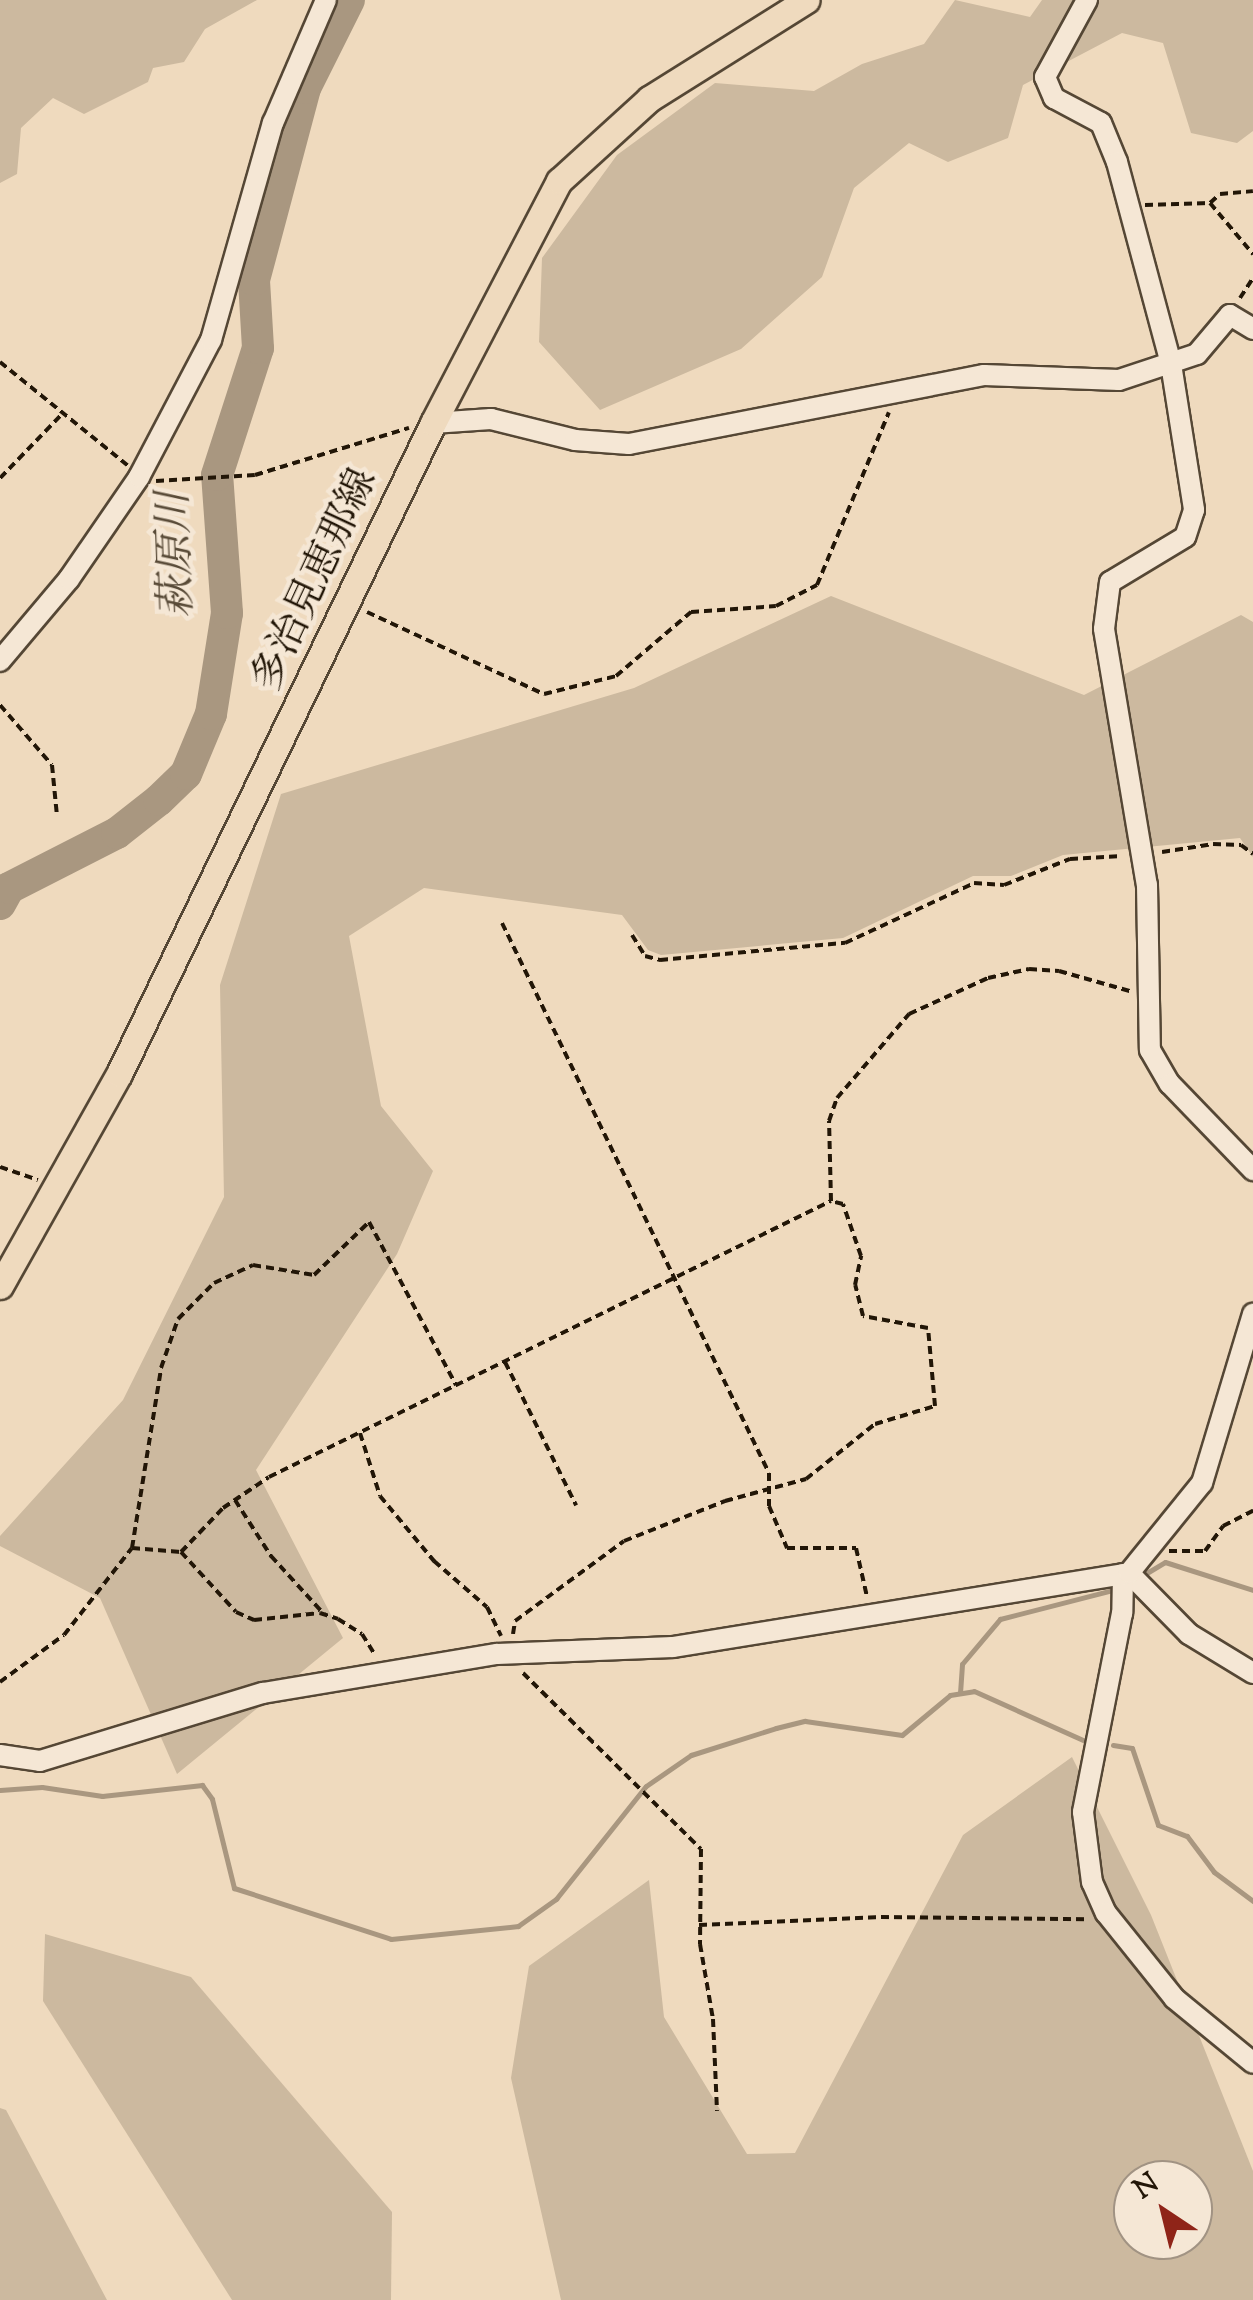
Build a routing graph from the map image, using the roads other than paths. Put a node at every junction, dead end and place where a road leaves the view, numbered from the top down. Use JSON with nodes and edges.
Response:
{"nodes":[{"id":1,"x":326,"y":0,"type":"edge"},
{"id":2,"x":808,"y":0,"type":"edge"},
{"id":3,"x":1087,"y":0,"type":"edge"},
{"id":4,"x":1253,"y":330,"type":"edge"},
{"id":5,"x":1172,"y":364,"type":"junction"},
{"id":6,"x":433,"y":423,"type":"junction"},
{"id":7,"x":0,"y":661,"type":"edge"},
{"id":8,"x":1253,"y":1170,"type":"edge"},
{"id":9,"x":0,"y":1286,"type":"edge"},
{"id":10,"x":1253,"y":1314,"type":"edge"},
{"id":11,"x":1126,"y":1573,"type":"junction"},
{"id":12,"x":1253,"y":1674,"type":"edge"},
{"id":13,"x":0,"y":1755,"type":"edge"},
{"id":14,"x":1253,"y":2063,"type":"edge"}],
"edges":[{"from":1,"to":7,"type":"street"},
{"from":2,"to":6,"type":"main road","name":"多治見恵那線"},
{"from":3,"to":5,"type":"street"},
{"from":4,"to":5,"type":"street"},
{"from":5,"to":6,"type":"street"},
{"from":5,"to":8,"type":"street"},
{"from":6,"to":9,"type":"main road","name":"多治見恵那線"},
{"from":10,"to":11,"type":"street"},
{"from":11,"to":12,"type":"street"},
{"from":11,"to":13,"type":"street"},
{"from":11,"to":14,"type":"street"}]}
